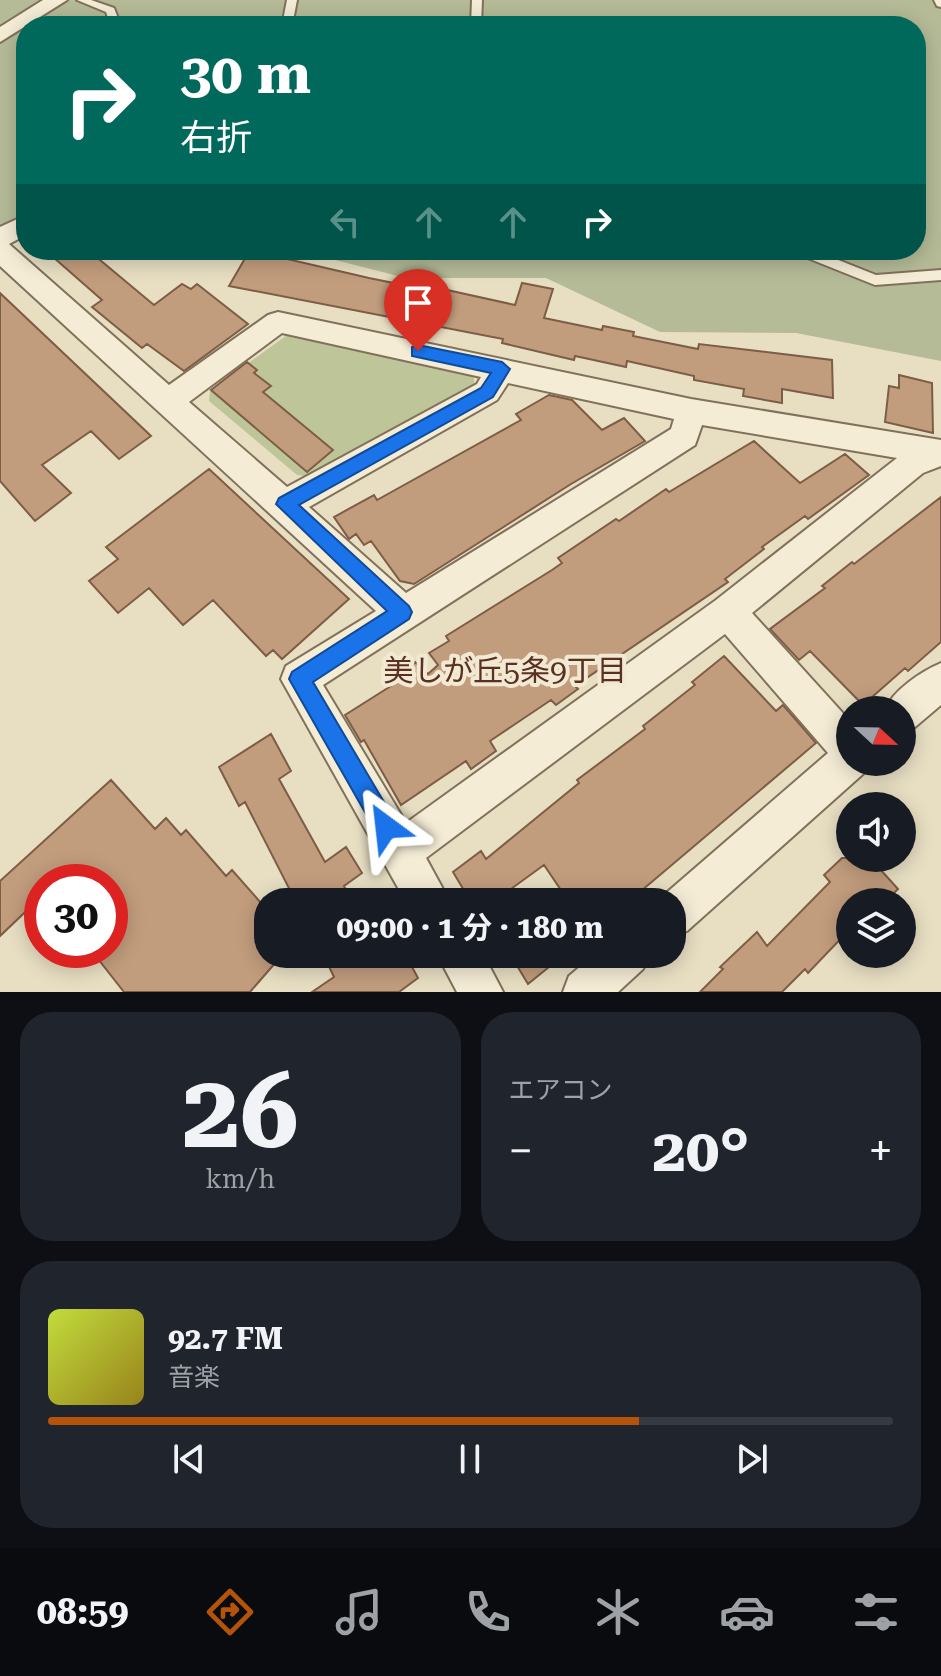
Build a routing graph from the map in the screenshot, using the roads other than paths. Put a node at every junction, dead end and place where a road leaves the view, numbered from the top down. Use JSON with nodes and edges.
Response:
{"nodes":[{"id":1,"x":57,"y":0,"type":"edge"},
{"id":2,"x":82,"y":0,"type":"edge"},
{"id":3,"x":32,"y":16,"type":"edge"},
{"id":4,"x":112,"y":16,"type":"edge"},
{"id":5,"x":0,"y":251,"type":"edge"},
{"id":6,"x":825,"y":260,"type":"edge"},
{"id":7,"x":941,"y":275,"type":"edge"},
{"id":8,"x":502,"y":369,"type":"junction"},
{"id":9,"x":167,"y":402,"type":"junction"},
{"id":10,"x":691,"y":411,"type":"junction"},
{"id":11,"x":939,"y":453,"type":"edge"},
{"id":12,"x":285,"y":504,"type":"junction"},
{"id":13,"x":728,"y":611,"type":"junction"},
{"id":14,"x":402,"y":612,"type":"junction"},
{"id":15,"x":941,"y":681,"type":"edge"},
{"id":16,"x":916,"y":702,"type":"edge"},
{"id":17,"x":836,"y":734,"type":"edge"},
{"id":18,"x":836,"y":771,"type":"edge"},
{"id":19,"x":400,"y":852,"type":"junction"},
{"id":20,"x":421,"y":888,"type":"edge"},
{"id":21,"x":686,"y":904,"type":"edge"},
{"id":22,"x":467,"y":968,"type":"edge"},
{"id":23,"x":612,"y":968,"type":"edge"},
{"id":24,"x":481,"y":992,"type":"edge"},
{"id":25,"x":585,"y":992,"type":"edge"}],
"edges":[{"from":1,"to":3,"type":"street"},
{"from":2,"to":4,"type":"lane"},
{"from":5,"to":9,"type":"street"},
{"from":6,"to":7,"type":"lane"},
{"from":8,"to":9,"type":"street"},
{"from":8,"to":10,"type":"street"},
{"from":8,"to":12,"type":"street"},
{"from":9,"to":12,"type":"street"},
{"from":10,"to":11,"type":"street"},
{"from":10,"to":14,"type":"street"},
{"from":11,"to":13,"type":"street"},
{"from":12,"to":14,"type":"street"},
{"from":13,"to":17,"type":"street"},
{"from":13,"to":19,"type":"street"},
{"from":14,"to":19,"type":"street"},
{"from":15,"to":16,"type":"street"},
{"from":18,"to":21,"type":"street"},
{"from":19,"to":20,"type":"street"},
{"from":22,"to":24,"type":"street"},
{"from":23,"to":25,"type":"street"}]}
